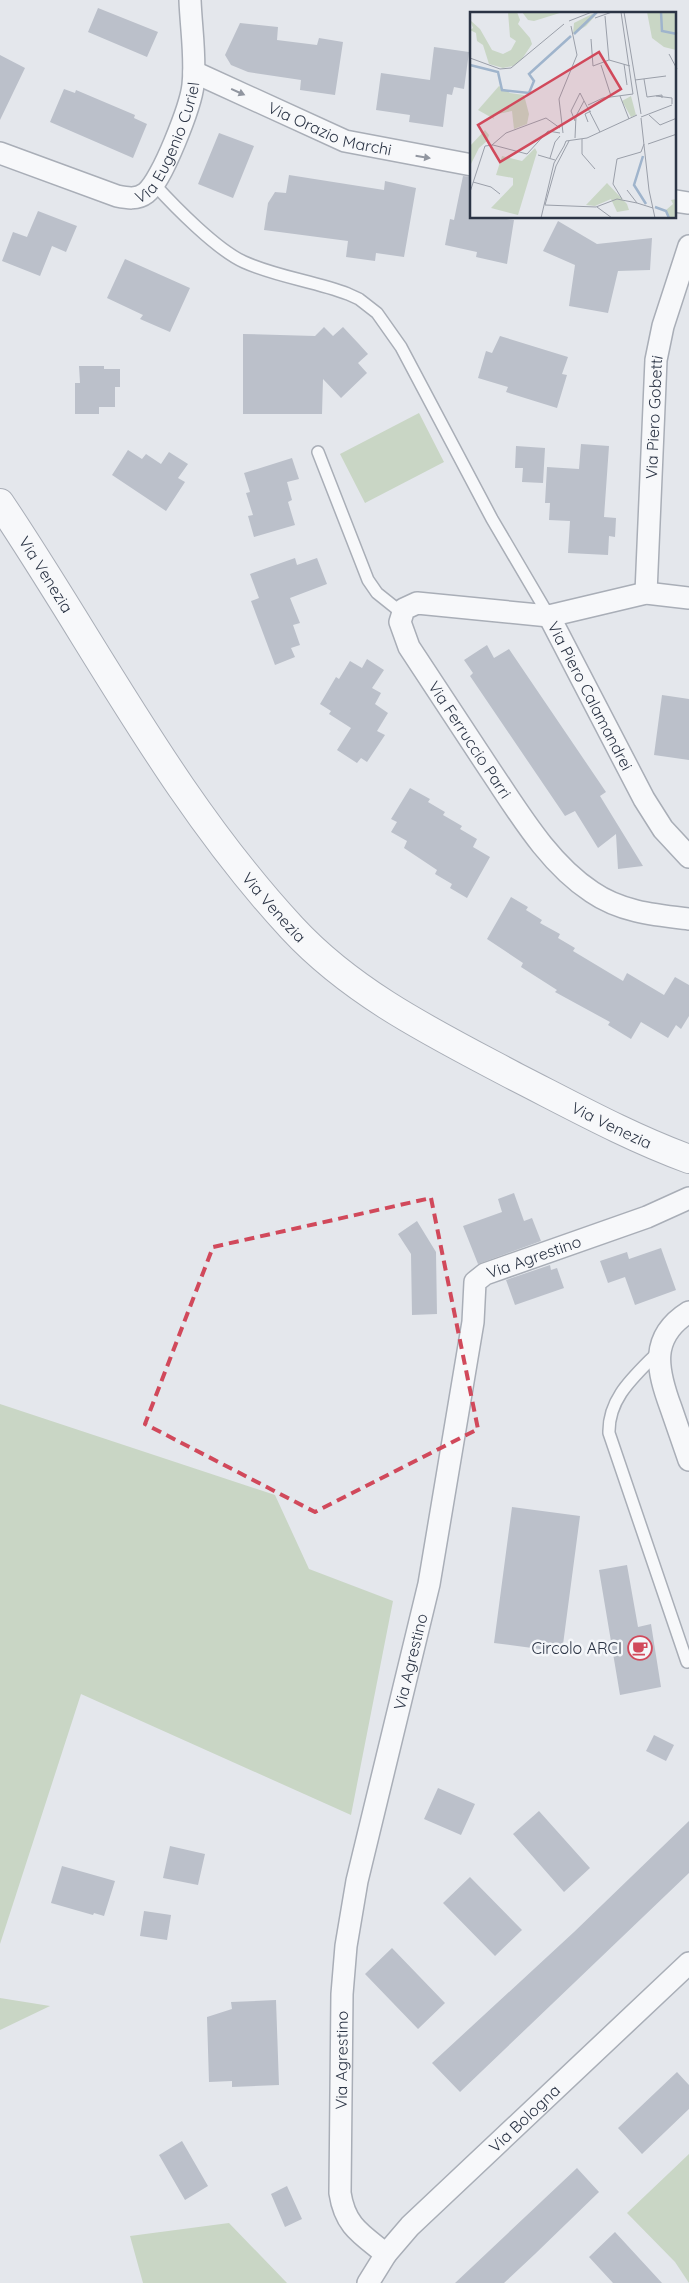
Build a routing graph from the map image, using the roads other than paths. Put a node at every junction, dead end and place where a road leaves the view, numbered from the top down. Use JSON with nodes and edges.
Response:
{"nodes":[{"id":1,"x":190,"y":0,"type":"edge"},
{"id":2,"x":194,"y":72,"type":"junction"},
{"id":3,"x":0,"y":153,"type":"edge"},
{"id":4,"x":470,"y":165,"type":"edge"},
{"id":5,"x":154,"y":184,"type":"junction"},
{"id":6,"x":676,"y":201,"type":"edge"},
{"id":7,"x":689,"y":203,"type":"edge"},
{"id":8,"x":689,"y":246,"type":"edge"},
{"id":9,"x":318,"y":452,"type":"dead end"},
{"id":10,"x":0,"y":503,"type":"edge"},
{"id":11,"x":646,"y":593,"type":"junction"},
{"id":12,"x":689,"y":598,"type":"edge"},
{"id":13,"x":402,"y":613,"type":"junction"},
{"id":14,"x":549,"y":616,"type":"junction"},
{"id":15,"x":689,"y":857,"type":"edge"},
{"id":16,"x":689,"y":919,"type":"edge"},
{"id":17,"x":689,"y":1159,"type":"edge"},
{"id":18,"x":689,"y":1198,"type":"edge"},
{"id":19,"x":689,"y":1312,"type":"edge"},
{"id":20,"x":660,"y":1350,"type":"junction"},
{"id":21,"x":689,"y":1460,"type":"edge"},
{"id":22,"x":687,"y":1662,"type":"dead end"},
{"id":23,"x":689,"y":1963,"type":"edge"},
{"id":24,"x":386,"y":2254,"type":"junction"},
{"id":25,"x":368,"y":2283,"type":"edge"}],
"edges":[{"from":1,"to":2,"type":"street","name":"Via Eugenio Curiel"},
{"from":2,"to":4,"type":"street","name":"Via Orazio Marchi","one_way":true},
{"from":2,"to":5,"type":"street","name":"Via Eugenio Curiel"},
{"from":3,"to":5,"type":"street","name":"Via Eugenio Curiel"},
{"from":5,"to":14,"type":"lane"},
{"from":6,"to":7,"type":"street"},
{"from":8,"to":11,"type":"street","name":"Via Piero Gobetti"},
{"from":9,"to":13,"type":"lane"},
{"from":10,"to":17,"type":"street","name":"Via Venezia"},
{"from":11,"to":12,"type":"street","name":"Via Piero Calamandrei"},
{"from":11,"to":14,"type":"street","name":"Via Piero Calamandrei"},
{"from":13,"to":14,"type":"street"},
{"from":13,"to":16,"type":"street","name":"Via Ferruccio Parri"},
{"from":14,"to":15,"type":"street","name":"Via Piero Calamandrei"},
{"from":18,"to":24,"type":"street","name":"Via Agrestino"},
{"from":19,"to":20,"type":"street"},
{"from":20,"to":21,"type":"street"},
{"from":20,"to":22,"type":"lane"},
{"from":23,"to":24,"type":"street","name":"Via Bologna"},
{"from":24,"to":25,"type":"street","name":"Via Bologna"}]}
